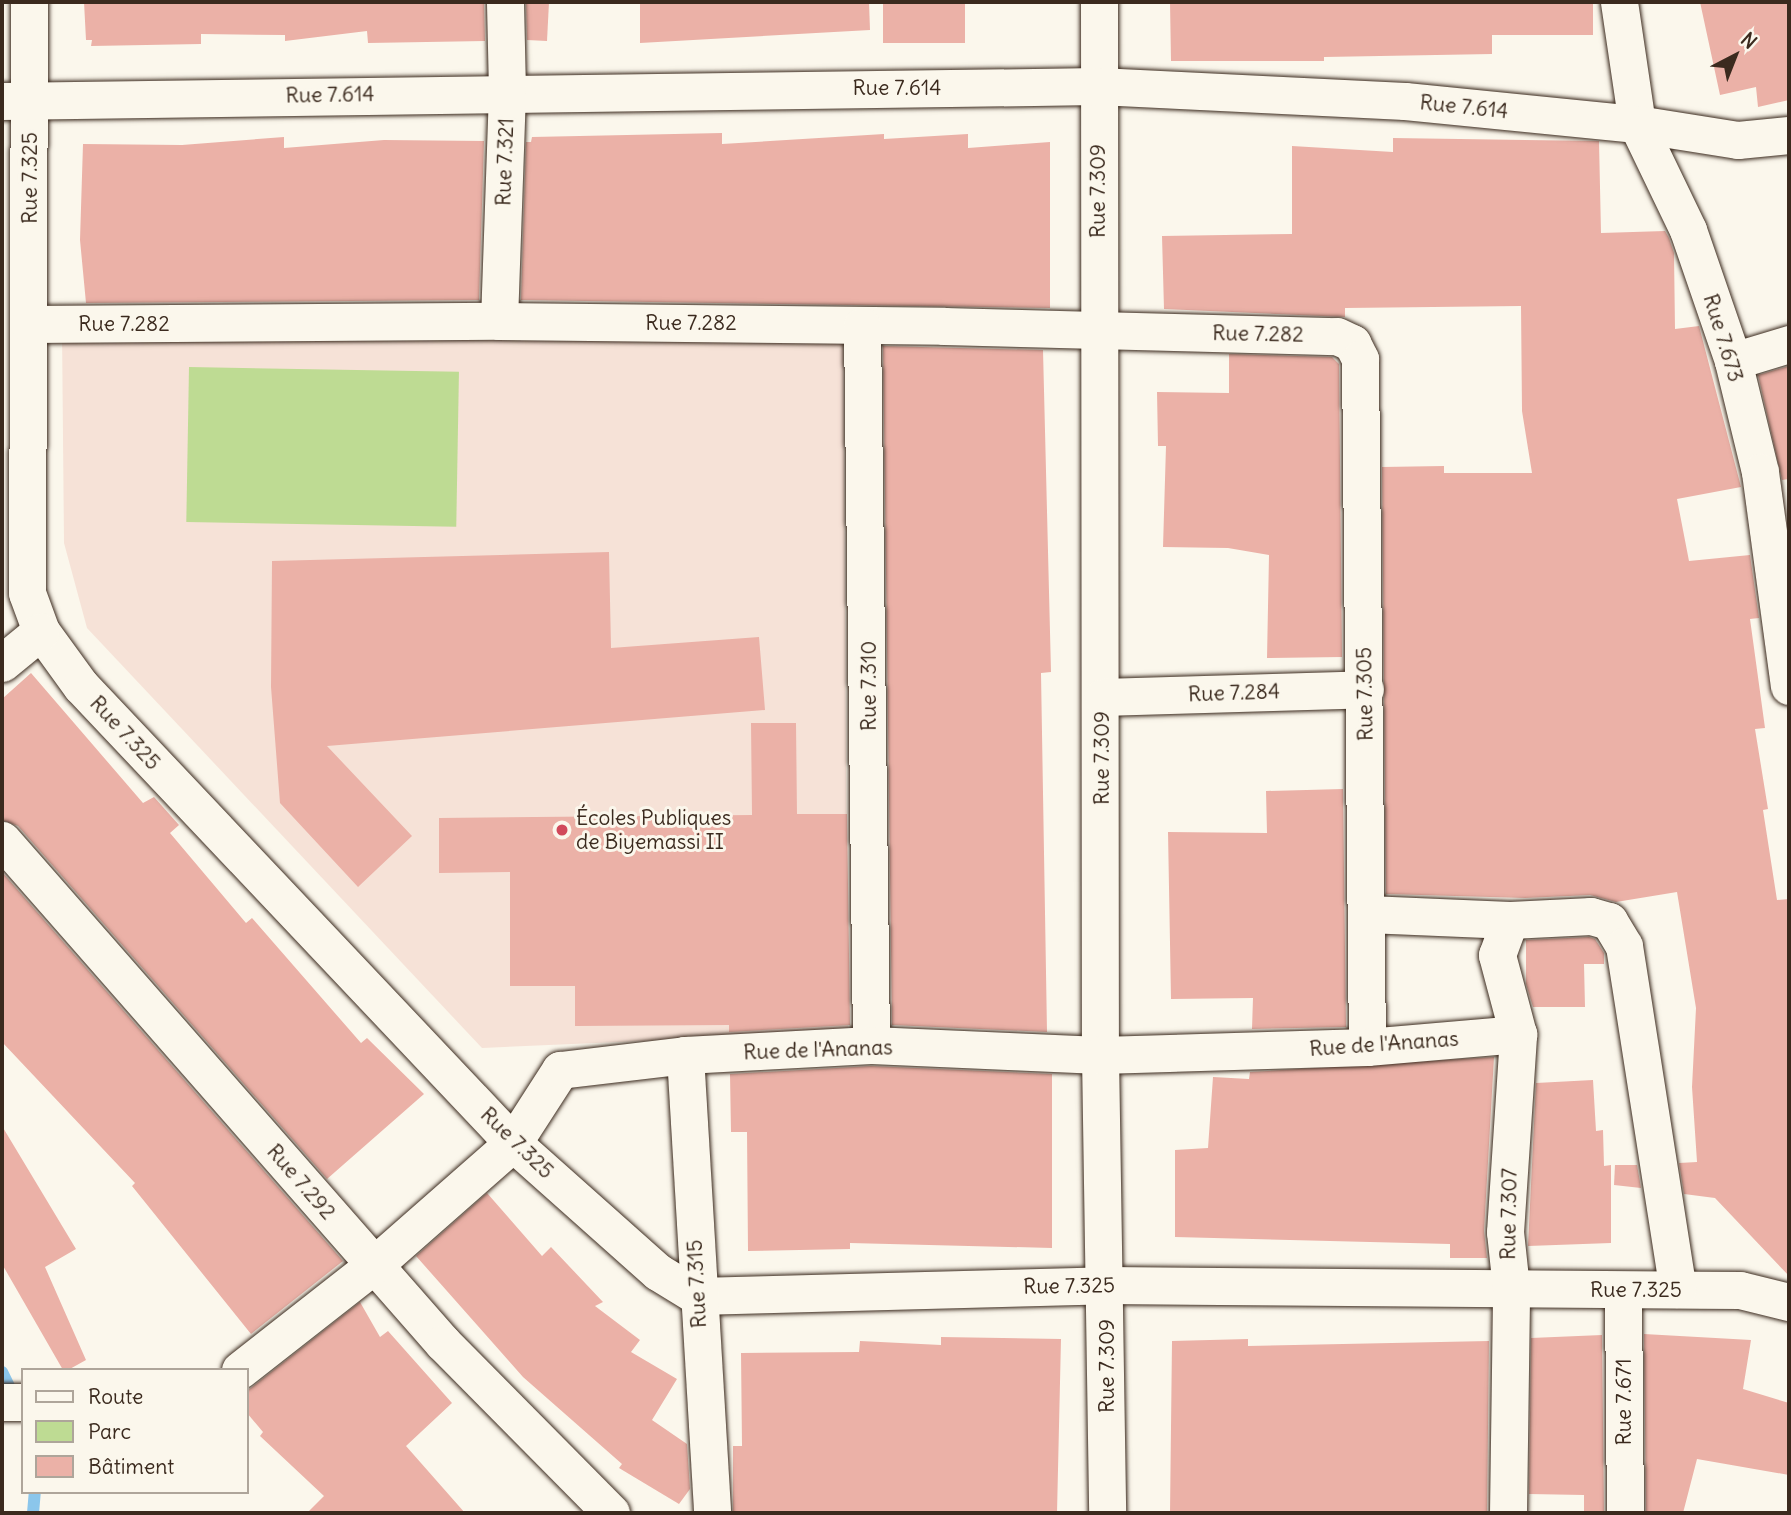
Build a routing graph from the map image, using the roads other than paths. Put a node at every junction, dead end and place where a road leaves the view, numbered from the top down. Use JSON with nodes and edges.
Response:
{"nodes":[{"id":1,"x":29,"y":2,"type":"edge"},
{"id":2,"x":505,"y":2,"type":"edge"},
{"id":3,"x":1099,"y":2,"type":"edge"},
{"id":4,"x":1619,"y":2,"type":"edge"},
{"id":5,"x":1098,"y":86,"type":"junction"},
{"id":6,"x":507,"y":91,"type":"junction"},
{"id":7,"x":16,"y":101,"type":"edge"},
{"id":8,"x":1637,"y":124,"type":"junction"},
{"id":9,"x":1789,"y":135,"type":"edge"},
{"id":10,"x":499,"y":321,"type":"junction"},
{"id":11,"x":29,"y":324,"type":"junction"},
{"id":12,"x":862,"y":326,"type":"junction"},
{"id":13,"x":1097,"y":332,"type":"junction"},
{"id":14,"x":1352,"y":343,"type":"joint"},
{"id":15,"x":1789,"y":344,"type":"edge"},
{"id":16,"x":1732,"y":361,"type":"junction"},
{"id":17,"x":41,"y":631,"type":"junction"},
{"id":18,"x":2,"y":663,"type":"edge"},
{"id":19,"x":1789,"y":686,"type":"edge"},
{"id":20,"x":1365,"y":690,"type":"junction"},
{"id":21,"x":1103,"y":696,"type":"junction"},
{"id":22,"x":2,"y":840,"type":"edge"},
{"id":23,"x":1367,"y":915,"type":"junction"},
{"id":24,"x":1510,"y":920,"type":"junction"},
{"id":25,"x":1518,"y":1034,"type":"junction"},
{"id":26,"x":871,"y":1045,"type":"junction"},
{"id":27,"x":1367,"y":1047,"type":"junction"},
{"id":28,"x":685,"y":1055,"type":"junction"},
{"id":29,"x":1100,"y":1055,"type":"junction"},
{"id":30,"x":513,"y":1143,"type":"junction"},
{"id":31,"x":374,"y":1265,"type":"junction"},
{"id":32,"x":1107,"y":1285,"type":"junction"},
{"id":33,"x":1511,"y":1288,"type":"junction"},
{"id":34,"x":1678,"y":1290,"type":"junction"},
{"id":35,"x":1623,"y":1292,"type":"junction"},
{"id":36,"x":697,"y":1296,"type":"junction"},
{"id":37,"x":1789,"y":1302,"type":"edge"},
{"id":38,"x":243,"y":1368,"type":"edge"},
{"id":39,"x":2,"y":1402,"type":"edge"},
{"id":40,"x":21,"y":1402,"type":"edge"},
{"id":41,"x":611,"y":1513,"type":"edge"},
{"id":42,"x":712,"y":1513,"type":"edge"},
{"id":43,"x":1107,"y":1513,"type":"edge"},
{"id":44,"x":1508,"y":1513,"type":"edge"},
{"id":45,"x":1625,"y":1513,"type":"edge"}],
"edges":[{"from":1,"to":7,"type":"street","name":"Rue 7.325"},
{"from":2,"to":6,"type":"street","name":"Rue 7.321"},
{"from":3,"to":5,"type":"street","name":"Rue 7.309"},
{"from":4,"to":8,"type":"street","name":"Rue 7.673"},
{"from":5,"to":6,"type":"street","name":"Rue 7.614"},
{"from":5,"to":8,"type":"street","name":"Rue 7.614"},
{"from":5,"to":13,"type":"street","name":"Rue 7.309"},
{"from":6,"to":7,"type":"street","name":"Rue 7.614"},
{"from":6,"to":10,"type":"street","name":"Rue 7.321"},
{"from":7,"to":11,"type":"street","name":"Rue 7.325"},
{"from":8,"to":9,"type":"street","name":"Rue 7.614"},
{"from":8,"to":16,"type":"street","name":"Rue 7.673"},
{"from":10,"to":11,"type":"street","name":"Rue 7.282"},
{"from":10,"to":12,"type":"street","name":"Rue 7.282"},
{"from":11,"to":17,"type":"street","name":"Rue 7.325"},
{"from":12,"to":13,"type":"street","name":"Rue 7.282"},
{"from":12,"to":26,"type":"street","name":"Rue 7.310"},
{"from":13,"to":14,"type":"street","name":"Rue 7.282"},
{"from":13,"to":21,"type":"street","name":"Rue 7.309"},
{"from":14,"to":20,"type":"street","name":"Rue 7.305"},
{"from":15,"to":16,"type":"street"},
{"from":16,"to":19,"type":"street","name":"Rue 7.673"},
{"from":17,"to":18,"type":"street"},
{"from":17,"to":30,"type":"street","name":"Rue 7.325"},
{"from":20,"to":21,"type":"street","name":"Rue 7.284"},
{"from":20,"to":23,"type":"street","name":"Rue 7.305"},
{"from":21,"to":29,"type":"street","name":"Rue 7.309"},
{"from":22,"to":31,"type":"street","name":"Rue 7.292"},
{"from":23,"to":24,"type":"street"},
{"from":23,"to":27,"type":"street","name":"Rue 7.305"},
{"from":24,"to":25,"type":"street","name":"Rue 7.307"},
{"from":24,"to":34,"type":"street"},
{"from":25,"to":27,"type":"street","name":"Rue de l'Ananas"},
{"from":25,"to":33,"type":"street","name":"Rue 7.307"},
{"from":26,"to":28,"type":"street","name":"Rue de l'Ananas"},
{"from":26,"to":29,"type":"street","name":"Rue de l'Ananas"},
{"from":27,"to":29,"type":"street","name":"Rue de l'Ananas"},
{"from":28,"to":30,"type":"street","name":"Rue de l'Ananas"},
{"from":28,"to":36,"type":"street","name":"Rue 7.315"},
{"from":29,"to":32,"type":"street","name":"Rue 7.309"},
{"from":30,"to":31,"type":"street","name":"Rue de l'Ananas"},
{"from":30,"to":36,"type":"street","name":"Rue 7.325"},
{"from":31,"to":38,"type":"street","name":"Rue de l'Ananas"},
{"from":31,"to":41,"type":"street","name":"Rue 7.292"},
{"from":32,"to":33,"type":"street","name":"Rue 7.325"},
{"from":32,"to":36,"type":"street","name":"Rue 7.325"},
{"from":32,"to":43,"type":"street","name":"Rue 7.309"},
{"from":33,"to":35,"type":"street","name":"Rue 7.325"},
{"from":33,"to":44,"type":"street","name":"Rue 7.307"},
{"from":34,"to":35,"type":"street","name":"Rue 7.325"},
{"from":34,"to":37,"type":"street","name":"Rue 7.325"},
{"from":35,"to":45,"type":"street","name":"Rue 7.671"},
{"from":36,"to":42,"type":"street","name":"Rue 7.315"},
{"from":39,"to":40,"type":"street"}]}
